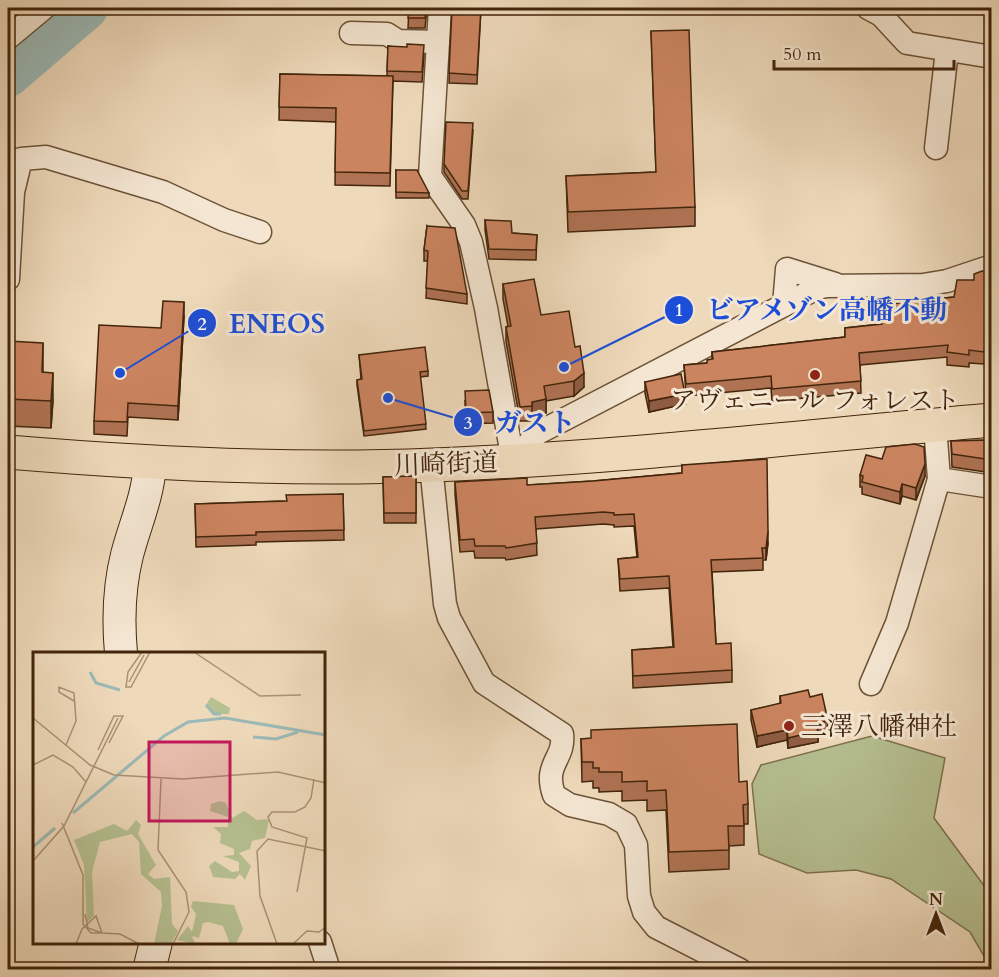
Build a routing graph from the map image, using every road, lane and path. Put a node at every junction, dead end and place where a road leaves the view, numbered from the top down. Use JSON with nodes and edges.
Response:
{"nodes":[{"id":1,"x":44,"y":8,"type":"edge"},
{"id":2,"x":440,"y":8,"type":"edge"},
{"id":3,"x":868,"y":8,"type":"edge"},
{"id":4,"x":351,"y":33,"type":"dead end"},
{"id":5,"x":8,"y":38,"type":"edge"},
{"id":6,"x":438,"y":42,"type":"junction"},
{"id":7,"x":947,"y":50,"type":"junction"},
{"id":8,"x":992,"y":57,"type":"edge"},
{"id":9,"x":936,"y":148,"type":"dead end"},
{"id":10,"x":12,"y":169,"type":"edge"},
{"id":11,"x":260,"y":232,"type":"dead end"},
{"id":12,"x":992,"y":266,"type":"edge"},
{"id":13,"x":8,"y":279,"type":"edge"},
{"id":14,"x":842,"y":286,"type":"junction"},
{"id":15,"x":784,"y":305,"type":"junction"},
{"id":16,"x":992,"y":420,"type":"edge"},
{"id":17,"x":935,"y":425,"type":"junction"},
{"id":18,"x":8,"y":452,"type":"edge"},
{"id":19,"x":513,"y":461,"type":"junction"},
{"id":20,"x":150,"y":464,"type":"junction"},
{"id":21,"x":431,"y":465,"type":"junction"},
{"id":22,"x":939,"y":479,"type":"junction"},
{"id":23,"x":992,"y":487,"type":"edge"},
{"id":24,"x":121,"y":652,"type":"edge"},
{"id":25,"x":871,"y":684,"type":"dead end"},
{"id":26,"x":155,"y":944,"type":"edge"},
{"id":27,"x":321,"y":944,"type":"edge"},
{"id":28,"x":148,"y":969,"type":"edge"},
{"id":29,"x":329,"y":969,"type":"edge"},
{"id":30,"x":740,"y":969,"type":"edge"}],
"edges":[{"from":1,"to":5,"type":"street"},
{"from":2,"to":6,"type":"street"},
{"from":3,"to":7,"type":"street"},
{"from":4,"to":6,"type":"street"},
{"from":6,"to":19,"type":"street"},
{"from":7,"to":8,"type":"street"},
{"from":7,"to":9,"type":"street"},
{"from":10,"to":11,"type":"street"},
{"from":10,"to":13,"type":"street"},
{"from":12,"to":14,"type":"street"},
{"from":14,"to":15,"type":"street"},
{"from":14,"to":15,"type":"street"},
{"from":15,"to":19,"type":"street"},
{"from":16,"to":17,"type":"main road","name":"川崎街道"},
{"from":17,"to":19,"type":"main road","name":"川崎街道"},
{"from":17,"to":22,"type":"street"},
{"from":18,"to":20,"type":"main road","name":"川崎街道"},
{"from":19,"to":21,"type":"main road","name":"川崎街道"},
{"from":20,"to":21,"type":"main road","name":"川崎街道"},
{"from":20,"to":24,"type":"street"},
{"from":21,"to":30,"type":"street"},
{"from":22,"to":23,"type":"street"},
{"from":22,"to":25,"type":"street"},
{"from":26,"to":28,"type":"street"},
{"from":27,"to":29,"type":"street"}]}
